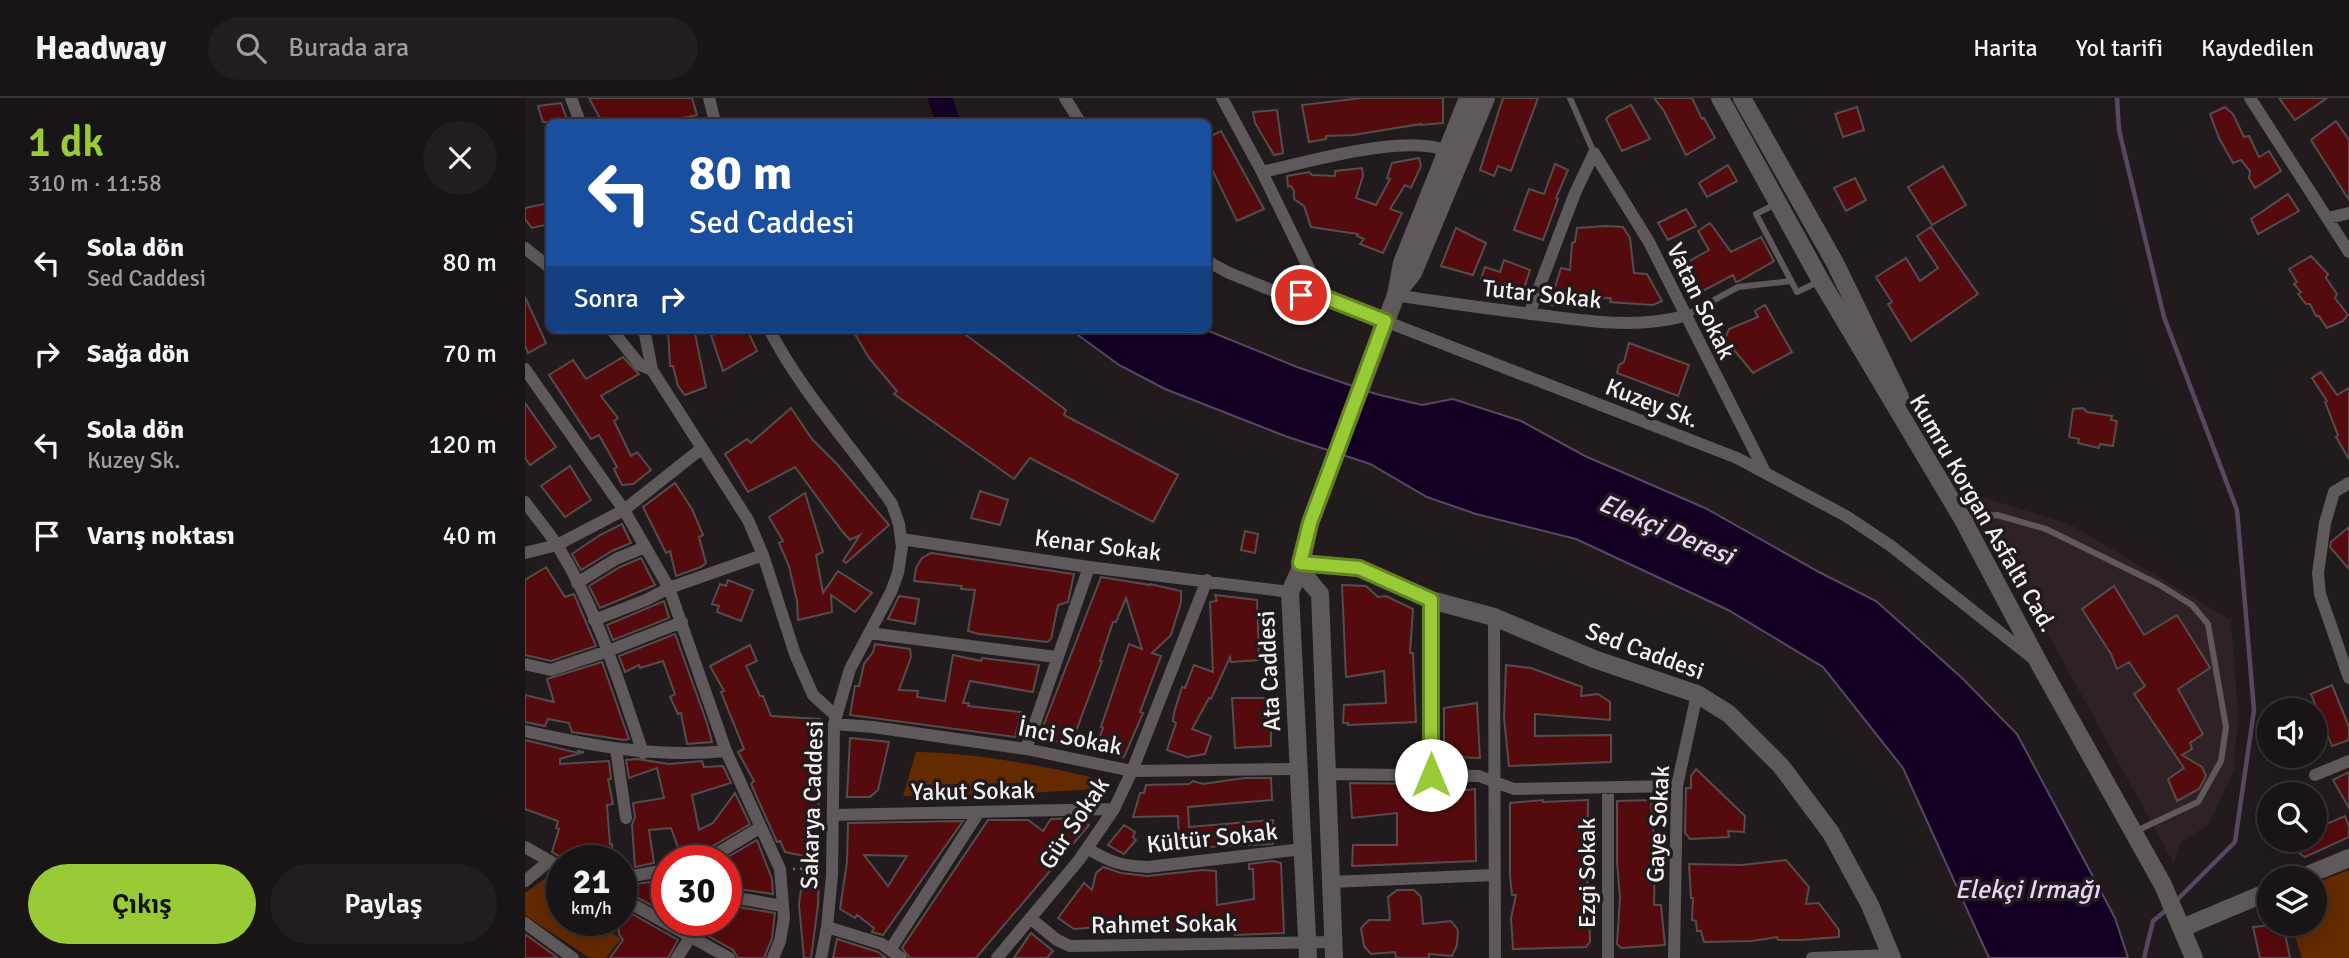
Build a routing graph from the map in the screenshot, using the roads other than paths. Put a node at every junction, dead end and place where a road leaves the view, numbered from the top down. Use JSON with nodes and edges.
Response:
{"nodes":[{"id":1,"x":571,"y":98,"type":"edge"},
{"id":2,"x":709,"y":98,"type":"edge"},
{"id":3,"x":1065,"y":98,"type":"edge"},
{"id":4,"x":1222,"y":98,"type":"edge"},
{"id":5,"x":1468,"y":98,"type":"edge"},
{"id":6,"x":1486,"y":98,"type":"edge"},
{"id":7,"x":1570,"y":98,"type":"edge"},
{"id":8,"x":1720,"y":98,"type":"edge"},
{"id":9,"x":2249,"y":98,"type":"edge"},
{"id":10,"x":1750,"y":103,"type":"edge"},
{"id":11,"x":579,"y":119,"type":"edge"},
{"id":12,"x":714,"y":119,"type":"edge"},
{"id":13,"x":1078,"y":119,"type":"edge"},
{"id":14,"x":1455,"y":153,"type":"junction"},
{"id":15,"x":1594,"y":153,"type":"junction"},
{"id":16,"x":1262,"y":172,"type":"junction"},
{"id":17,"x":1777,"y":203,"type":"junction"},
{"id":18,"x":2349,"y":214,"type":"edge"},
{"id":19,"x":2328,"y":218,"type":"junction"},
{"id":20,"x":1426,"y":225,"type":"junction"},
{"id":21,"x":525,"y":248,"type":"edge"},
{"id":22,"x":2349,"y":252,"type":"edge"},
{"id":23,"x":1211,"y":263,"type":"edge"},
{"id":24,"x":546,"y":265,"type":"edge"},
{"id":25,"x":1791,"y":281,"type":"junction"},
{"id":26,"x":1821,"y":281,"type":"junction"},
{"id":27,"x":1396,"y":295,"type":"junction"},
{"id":28,"x":1324,"y":297,"type":"junction"},
{"id":29,"x":1529,"y":314,"type":"junction"},
{"id":30,"x":1684,"y":316,"type":"junction"},
{"id":31,"x":1382,"y":328,"type":"junction"},
{"id":32,"x":614,"y":333,"type":"edge"},
{"id":33,"x":645,"y":333,"type":"edge"},
{"id":34,"x":771,"y":333,"type":"edge"},
{"id":35,"x":525,"y":369,"type":"edge"},
{"id":36,"x":652,"y":370,"type":"junction"},
{"id":37,"x":1912,"y":430,"type":"junction"},
{"id":38,"x":701,"y":449,"type":"junction"},
{"id":39,"x":1765,"y":472,"type":"junction"},
{"id":40,"x":2349,"y":483,"type":"edge"},
{"id":41,"x":525,"y":502,"type":"edge"},
{"id":42,"x":624,"y":510,"type":"junction"},
{"id":43,"x":1962,"y":518,"type":"junction"},
{"id":44,"x":901,"y":539,"type":"junction"},
{"id":45,"x":557,"y":545,"type":"junction"},
{"id":46,"x":645,"y":547,"type":"junction"},
{"id":47,"x":525,"y":553,"type":"edge"},
{"id":48,"x":763,"y":555,"type":"junction"},
{"id":49,"x":1300,"y":566,"type":"junction"},
{"id":50,"x":1089,"y":567,"type":"junction"},
{"id":51,"x":1207,"y":580,"type":"junction"},
{"id":52,"x":577,"y":583,"type":"junction"},
{"id":53,"x":669,"y":588,"type":"junction"},
{"id":54,"x":1290,"y":592,"type":"junction"},
{"id":55,"x":1431,"y":600,"type":"junction"},
{"id":56,"x":1494,"y":617,"type":"junction"},
{"id":57,"x":594,"y":620,"type":"junction"},
{"id":58,"x":682,"y":622,"type":"junction"},
{"id":59,"x":869,"y":633,"type":"junction"},
{"id":60,"x":608,"y":651,"type":"junction"},
{"id":61,"x":2345,"y":653,"type":"edge"},
{"id":62,"x":1056,"y":657,"type":"junction"},
{"id":63,"x":525,"y":664,"type":"edge"},
{"id":64,"x":2040,"y":664,"type":"junction"},
{"id":65,"x":2349,"y":678,"type":"edge"},
{"id":66,"x":1697,"y":694,"type":"junction"},
{"id":67,"x":834,"y":720,"type":"junction"},
{"id":68,"x":525,"y":732,"type":"edge"},
{"id":69,"x":616,"y":749,"type":"junction"},
{"id":70,"x":1026,"y":749,"type":"junction"},
{"id":71,"x":726,"y":751,"type":"junction"},
{"id":72,"x":643,"y":753,"type":"junction"},
{"id":73,"x":2349,"y":761,"type":"edge"},
{"id":74,"x":1299,"y":769,"type":"junction"},
{"id":75,"x":1132,"y":771,"type":"junction"},
{"id":76,"x":1327,"y":774,"type":"junction"},
{"id":77,"x":1431,"y":775,"type":"junction"},
{"id":78,"x":2315,"y":775,"type":"dead end"},
{"id":79,"x":1493,"y":781,"type":"junction"},
{"id":80,"x":1677,"y":786,"type":"junction"},
{"id":81,"x":1608,"y":788,"type":"junction"},
{"id":82,"x":1114,"y":809,"type":"junction"},
{"id":83,"x":979,"y":812,"type":"junction"},
{"id":84,"x":833,"y":815,"type":"junction"},
{"id":85,"x":626,"y":818,"type":"dead end"},
{"id":86,"x":761,"y":827,"type":"junction"},
{"id":87,"x":2134,"y":832,"type":"junction"},
{"id":88,"x":731,"y":845,"type":"edge"},
{"id":89,"x":525,"y":847,"type":"edge"},
{"id":90,"x":1087,"y":848,"type":"junction"},
{"id":91,"x":1303,"y":849,"type":"junction"},
{"id":92,"x":2349,"y":858,"type":"edge"},
{"id":93,"x":546,"y":861,"type":"edge"},
{"id":94,"x":546,"y":864,"type":"edge"},
{"id":95,"x":2327,"y":867,"type":"edge"},
{"id":96,"x":1494,"y":875,"type":"junction"},
{"id":97,"x":525,"y":881,"type":"edge"},
{"id":98,"x":1331,"y":882,"type":"junction"},
{"id":99,"x":2257,"y":896,"type":"edge"},
{"id":100,"x":742,"y":899,"type":"edge"},
{"id":101,"x":783,"y":906,"type":"junction"},
{"id":102,"x":1030,"y":918,"type":"junction"},
{"id":103,"x":525,"y":923,"type":"edge"},
{"id":104,"x":2180,"y":923,"type":"junction"},
{"id":105,"x":827,"y":927,"type":"junction"},
{"id":106,"x":691,"y":936,"type":"joint"},
{"id":107,"x":1181,"y":944,"type":"junction"},
{"id":108,"x":1334,"y":950,"type":"edge"},
{"id":109,"x":1308,"y":951,"type":"edge"},
{"id":110,"x":1068,"y":952,"type":"edge"},
{"id":111,"x":896,"y":954,"type":"edge"},
{"id":112,"x":1892,"y":956,"type":"edge"},
{"id":113,"x":573,"y":958,"type":"edge"},
{"id":114,"x":677,"y":958,"type":"edge"},
{"id":115,"x":729,"y":958,"type":"edge"},
{"id":116,"x":773,"y":958,"type":"edge"},
{"id":117,"x":821,"y":958,"type":"edge"},
{"id":118,"x":997,"y":958,"type":"edge"},
{"id":119,"x":1182,"y":958,"type":"edge"},
{"id":120,"x":1495,"y":958,"type":"edge"},
{"id":121,"x":1608,"y":958,"type":"edge"},
{"id":122,"x":1674,"y":958,"type":"edge"},
{"id":123,"x":1812,"y":958,"type":"edge"},
{"id":124,"x":2194,"y":958,"type":"edge"}],
"edges":[{"from":1,"to":11,"type":"street"},
{"from":2,"to":12,"type":"street"},
{"from":3,"to":13,"type":"street"},
{"from":4,"to":16,"type":"street"},
{"from":5,"to":14,"type":"main road"},
{"from":6,"to":14,"type":"main road"},
{"from":7,"to":15,"type":"lane"},
{"from":8,"to":17,"type":"main road","name":"Kumru Korgan Asfaltı Cad."},
{"from":9,"to":19,"type":"street"},
{"from":10,"to":37,"type":"main road"},
{"from":14,"to":16,"type":"street"},
{"from":14,"to":20,"type":"main road"},
{"from":15,"to":29,"type":"street"},
{"from":15,"to":30,"type":"street","name":"Vatan Sokak"},
{"from":16,"to":28,"type":"street"},
{"from":17,"to":25,"type":"lane"},
{"from":17,"to":26,"type":"main road","name":"Kumru Korgan Asfaltı Cad."},
{"from":18,"to":19,"type":"street"},
{"from":19,"to":22,"type":"street"},
{"from":20,"to":27,"type":"main road"},
{"from":20,"to":27,"type":"main road"},
{"from":21,"to":24,"type":"street"},
{"from":23,"to":28,"type":"street","name":"Kuzey Sk."},
{"from":25,"to":26,"type":"lane"},
{"from":25,"to":30,"type":"lane"},
{"from":26,"to":37,"type":"main road","name":"Kumru Korgan Asfaltı Cad."},
{"from":27,"to":29,"type":"street","name":"Tutar Sokak"},
{"from":27,"to":31,"type":"main road","name":"Ata Caddesi"},
{"from":28,"to":31,"type":"street","name":"Kuzey Sk."},
{"from":29,"to":30,"type":"street","name":"Tutar Sokak"},
{"from":30,"to":39,"type":"street","name":"Vatan Sokak"},
{"from":31,"to":39,"type":"street","name":"Kuzey Sk."},
{"from":31,"to":49,"type":"main road","name":"Ata Caddesi"},
{"from":32,"to":36,"type":"street"},
{"from":33,"to":36,"type":"street"},
{"from":34,"to":44,"type":"street","name":"Sakarya Caddesi"},
{"from":35,"to":42,"type":"street"},
{"from":36,"to":38,"type":"street"},
{"from":37,"to":43,"type":"main road","name":"Kumru Korgan Asfaltı Cad."},
{"from":38,"to":42,"type":"street"},
{"from":38,"to":48,"type":"street"},
{"from":39,"to":64,"type":"street","name":"Kuzey Sk."},
{"from":40,"to":61,"type":"street"},
{"from":41,"to":45,"type":"street"},
{"from":42,"to":45,"type":"street"},
{"from":42,"to":46,"type":"street"},
{"from":43,"to":64,"type":"main road","name":"Kumru Korgan Asfaltı Cad."},
{"from":43,"to":87,"type":"lane"},
{"from":44,"to":50,"type":"street","name":"Kenar Sokak"},
{"from":44,"to":59,"type":"street","name":"Sakarya Caddesi"},
{"from":45,"to":47,"type":"street"},
{"from":45,"to":52,"type":"street"},
{"from":46,"to":52,"type":"street"},
{"from":46,"to":53,"type":"street"},
{"from":48,"to":53,"type":"street"},
{"from":48,"to":67,"type":"street"},
{"from":49,"to":54,"type":"main road","name":"Ata Caddesi"},
{"from":49,"to":55,"type":"main road","name":"Sed Caddesi"},
{"from":49,"to":76,"type":"main road"},
{"from":50,"to":51,"type":"street","name":"Kenar Sokak"},
{"from":50,"to":62,"type":"street"},
{"from":51,"to":54,"type":"street","name":"Kenar Sokak"},
{"from":51,"to":75,"type":"street","name":"Gür Sokak"},
{"from":52,"to":57,"type":"street"},
{"from":53,"to":57,"type":"street"},
{"from":53,"to":58,"type":"street"},
{"from":54,"to":74,"type":"main road","name":"Ata Caddesi"},
{"from":55,"to":56,"type":"main road","name":"Sed Caddesi"},
{"from":55,"to":77,"type":"street"},
{"from":56,"to":66,"type":"main road","name":"Sed Caddesi"},
{"from":56,"to":79,"type":"street"},
{"from":57,"to":60,"type":"street"},
{"from":58,"to":60,"type":"street"},
{"from":58,"to":71,"type":"street"},
{"from":59,"to":62,"type":"street"},
{"from":59,"to":67,"type":"street","name":"Sakarya Caddesi"},
{"from":60,"to":63,"type":"street"},
{"from":60,"to":72,"type":"street"},
{"from":61,"to":65,"type":"street"},
{"from":62,"to":70,"type":"street"},
{"from":64,"to":87,"type":"main road","name":"Kumru Korgan Asfaltı Cad."},
{"from":66,"to":80,"type":"street","name":"Gaye Sokak"},
{"from":66,"to":112,"type":"main road","name":"Sed Caddesi"},
{"from":67,"to":70,"type":"street","name":"İnci Sokak"},
{"from":67,"to":84,"type":"street","name":"Sakarya Caddesi"},
{"from":68,"to":69,"type":"street"},
{"from":69,"to":72,"type":"street"},
{"from":69,"to":85,"type":"street"},
{"from":70,"to":75,"type":"street","name":"İnci Sokak"},
{"from":71,"to":72,"type":"street"},
{"from":71,"to":86,"type":"street"},
{"from":73,"to":78,"type":"street"},
{"from":74,"to":75,"type":"street","name":"İnci Sokak"},
{"from":74,"to":91,"type":"main road","name":"Ata Caddesi"},
{"from":75,"to":82,"type":"street","name":"Gür Sokak"},
{"from":76,"to":77,"type":"street"},
{"from":76,"to":98,"type":"main road"},
{"from":77,"to":79,"type":"street"},
{"from":79,"to":81,"type":"street"},
{"from":79,"to":96,"type":"street"},
{"from":80,"to":81,"type":"street"},
{"from":80,"to":122,"type":"street","name":"Gaye Sokak"},
{"from":81,"to":121,"type":"street","name":"Ezgi Sokak"},
{"from":82,"to":83,"type":"street","name":"Yakut Sokak"},
{"from":82,"to":90,"type":"street","name":"Gür Sokak"},
{"from":83,"to":84,"type":"street","name":"Yakut Sokak"},
{"from":83,"to":111,"type":"street"},
{"from":84,"to":105,"type":"street","name":"Sakarya Caddesi"},
{"from":86,"to":88,"type":"street"},
{"from":86,"to":101,"type":"street"},
{"from":87,"to":104,"type":"main road","name":"Kumru Korgan Asfaltı Cad."},
{"from":89,"to":93,"type":"street"},
{"from":90,"to":91,"type":"street","name":"Kültür Sokak"},
{"from":90,"to":102,"type":"street","name":"Gür Sokak"},
{"from":91,"to":109,"type":"main road","name":"Ata Caddesi"},
{"from":92,"to":95,"type":"main road"},
{"from":94,"to":97,"type":"street"},
{"from":96,"to":98,"type":"street"},
{"from":96,"to":120,"type":"street"},
{"from":98,"to":108,"type":"main road"},
{"from":99,"to":104,"type":"main road"},
{"from":100,"to":101,"type":"street"},
{"from":101,"to":116,"type":"street"},
{"from":102,"to":110,"type":"street","name":"Rahmet Sokak"},
{"from":102,"to":118,"type":"street","name":"Gür Sokak"},
{"from":103,"to":113,"type":"street"},
{"from":104,"to":124,"type":"main road","name":"Kumru Korgan Asfaltı Cad."},
{"from":105,"to":111,"type":"street"},
{"from":105,"to":117,"type":"street","name":"Sakarya Caddesi"},
{"from":106,"to":114,"type":"street"},
{"from":106,"to":115,"type":"street"},
{"from":107,"to":109,"type":"street","name":"Rahmet Sokak"},
{"from":107,"to":110,"type":"street","name":"Rahmet Sokak"},
{"from":107,"to":119,"type":"street"},
{"from":108,"to":109,"type":"street","name":"Rahmet Sokak"},
{"from":112,"to":123,"type":"street"}]}
